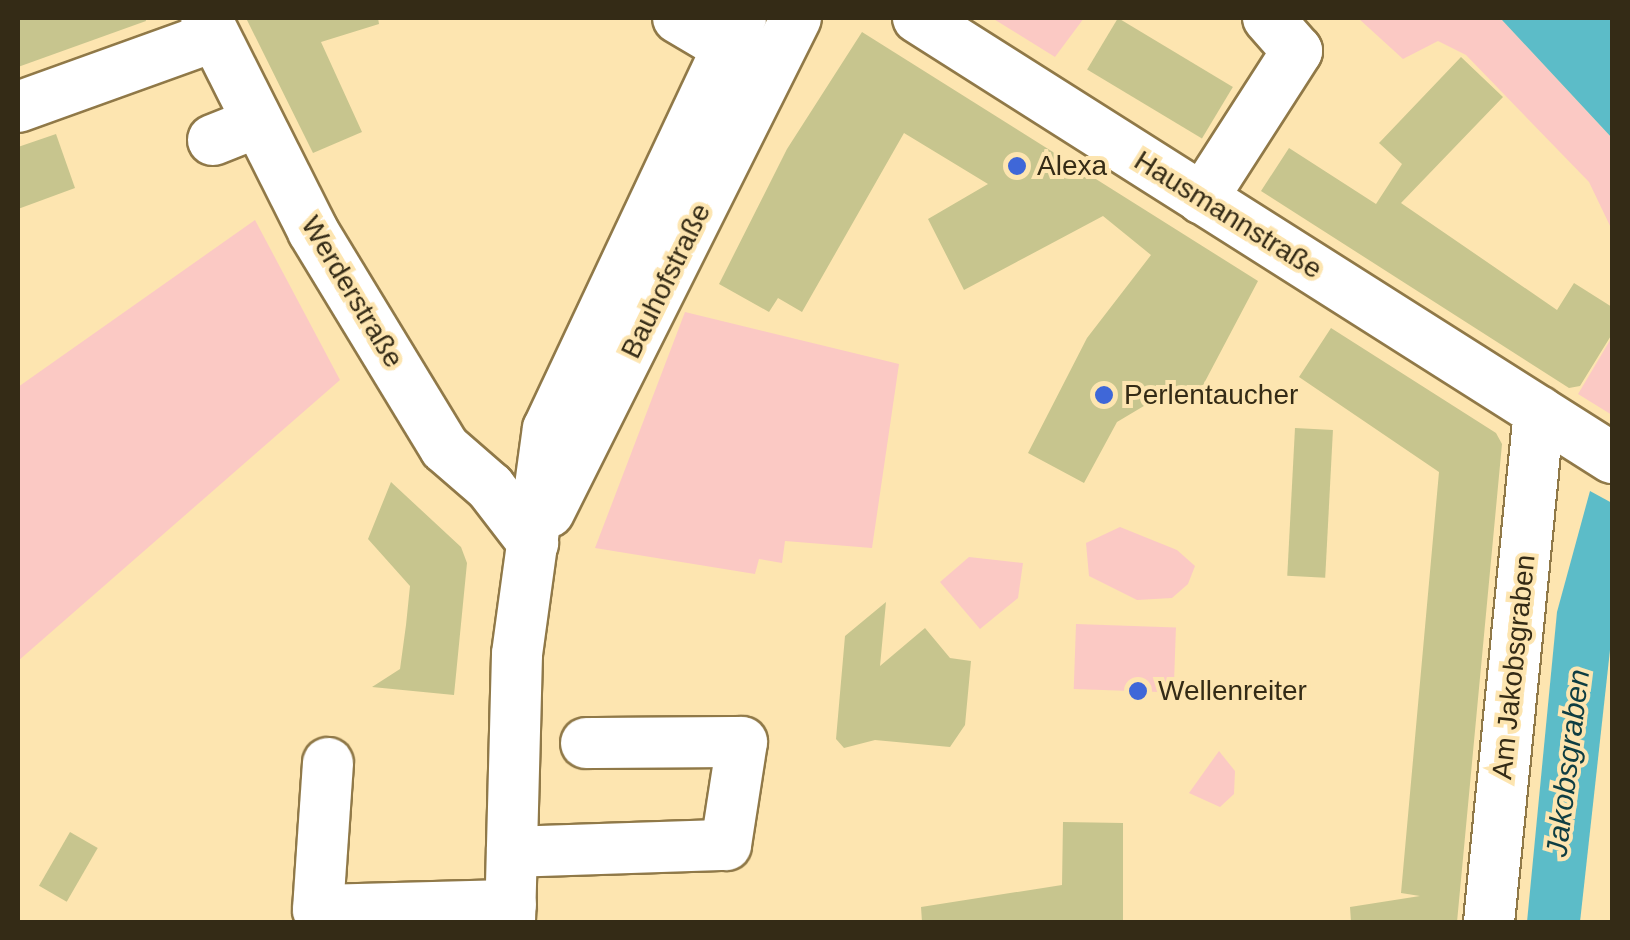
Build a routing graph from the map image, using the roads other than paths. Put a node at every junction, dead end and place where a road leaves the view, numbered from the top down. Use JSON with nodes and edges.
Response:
{"nodes":[{"id":1,"x":678,"y":18,"type":"edge"},
{"id":2,"x":796,"y":18,"type":"edge"},
{"id":3,"x":918,"y":18,"type":"edge"},
{"id":4,"x":1268,"y":18,"type":"edge"},
{"id":5,"x":211,"y":27,"type":"edge"},
{"id":6,"x":734,"y":32,"type":"edge"},
{"id":7,"x":18,"y":106,"type":"edge"},
{"id":8,"x":1202,"y":199,"type":"junction"},
{"id":9,"x":1539,"y":411,"type":"junction"},
{"id":10,"x":1607,"y":454,"type":"edge"},
{"id":11,"x":533,"y":543,"type":"junction"},
{"id":12,"x":586,"y":743,"type":"dead end"},
{"id":13,"x":328,"y":762,"type":"dead end"},
{"id":14,"x":512,"y":852,"type":"junction"},
{"id":15,"x":510,"y":914,"type":"edge"},
{"id":16,"x":1489,"y":922,"type":"edge"}],
"edges":[{"from":1,"to":6,"type":"street"},
{"from":2,"to":11,"type":"street","name":"Bauhofstraße"},
{"from":3,"to":8,"type":"street","name":"Hausmannstraße"},
{"from":4,"to":8,"type":"street"},
{"from":5,"to":7,"type":"street"},
{"from":5,"to":11,"type":"street","name":"Werderstraße"},
{"from":6,"to":11,"type":"street","name":"Bauhofstraße"},
{"from":8,"to":9,"type":"street","name":"Hausmannstraße"},
{"from":9,"to":10,"type":"street","name":"Hausmannstraße"},
{"from":9,"to":16,"type":"street","name":"Am Jakobsgraben"},
{"from":11,"to":14,"type":"street","name":"Bauhofstraße"},
{"from":12,"to":14,"type":"street"},
{"from":13,"to":15,"type":"street"},
{"from":14,"to":15,"type":"street","name":"Bauhofstraße"}]}
